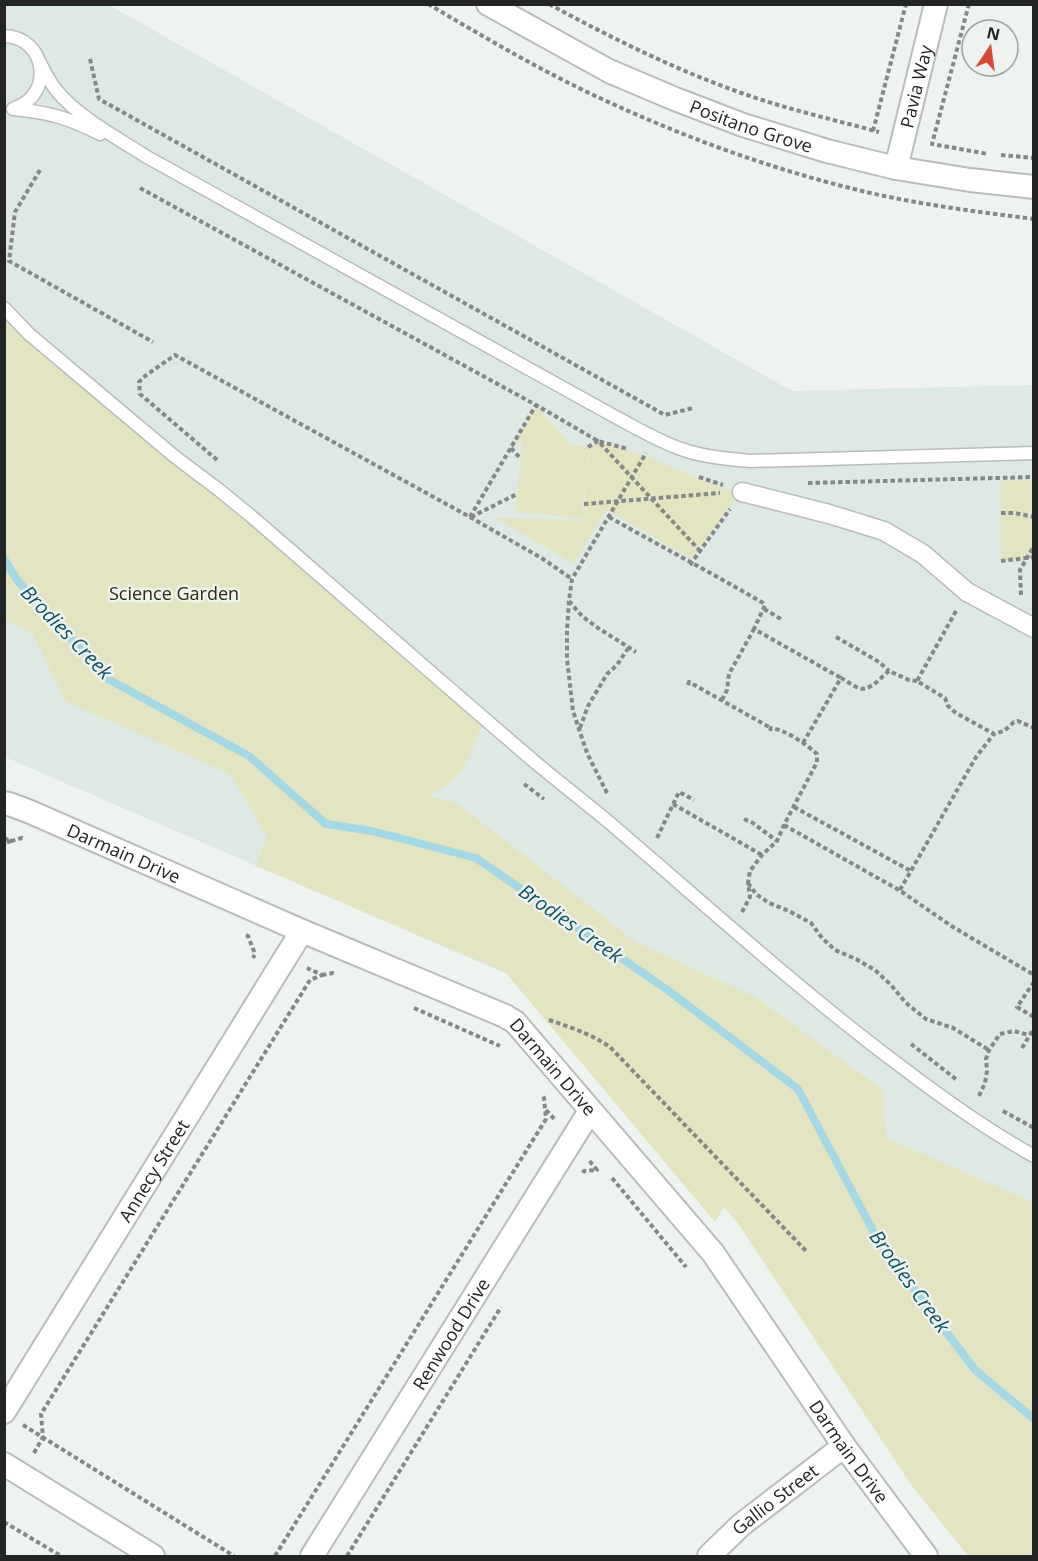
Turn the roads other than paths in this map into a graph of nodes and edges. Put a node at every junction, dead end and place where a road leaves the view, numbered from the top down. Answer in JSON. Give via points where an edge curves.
{"nodes":[{"id":1,"x":488,"y":4,"type":"edge"},
{"id":2,"x":936,"y":4,"type":"edge"},
{"id":3,"x":4,"y":36,"type":"edge"},
{"id":4,"x":38,"y":59,"type":"junction"},
{"id":5,"x":9,"y":109,"type":"edge"},
{"id":6,"x":147,"y":157,"type":"junction"},
{"id":7,"x":896,"y":168,"type":"junction"},
{"id":8,"x":1034,"y":187,"type":"edge"},
{"id":9,"x":4,"y":308,"type":"edge"},
{"id":10,"x":1034,"y":453,"type":"edge"},
{"id":11,"x":742,"y":492,"type":"road end"},
{"id":12,"x":1026,"y":625,"type":"edge"},
{"id":13,"x":4,"y":803,"type":"edge"},
{"id":14,"x":302,"y":931,"type":"junction"},
{"id":15,"x":590,"y":1111,"type":"junction"},
{"id":16,"x":1034,"y":1156,"type":"edge"},
{"id":17,"x":9,"y":1416,"type":"edge"},
{"id":18,"x":844,"y":1446,"type":"junction"},
{"id":19,"x":13,"y":1469,"type":"edge"},
{"id":20,"x":153,"y":1557,"type":"edge"},
{"id":21,"x":312,"y":1557,"type":"edge"},
{"id":22,"x":709,"y":1557,"type":"edge"},
{"id":23,"x":926,"y":1557,"type":"edge"}],
"edges":[{"from":1,"to":7,"type":"street","name":"Positano Grove","via":[[609,71],[675,99],[743,125]]},
{"from":2,"to":7,"type":"street","name":"Pavia Way"},
{"from":3,"to":4,"type":"lane","via":[[26,42]]},
{"from":4,"to":5,"type":"lane","via":[[41,73],[37,91],[24,104]]},
{"from":4,"to":6,"type":"lane","via":[[52,85],[68,103]]},
{"from":5,"to":6,"type":"lane","via":[[69,119]]},
{"from":6,"to":10,"type":"lane","via":[[612,415],[685,450],[750,461]]},
{"from":7,"to":8,"type":"street","name":"Positano Grove"},
{"from":9,"to":16,"type":"lane","via":[[29,334],[219,489],[816,1001],[952,1105]]},
{"from":11,"to":12,"type":"street","via":[[884,531],[923,554],[967,592]]},
{"from":13,"to":14,"type":"street","name":"Darmain Drive"},
{"from":14,"to":15,"type":"street","name":"Darmain Drive","via":[[515,1022]]},
{"from":14,"to":17,"type":"street","name":"Annecy Street"},
{"from":15,"to":18,"type":"street","name":"Darmain Drive","via":[[713,1252]]},
{"from":15,"to":21,"type":"street","name":"Renwood Drive"},
{"from":18,"to":22,"type":"street","name":"Gallio Street","via":[[741,1525]]},
{"from":18,"to":23,"type":"street","name":"Darmain Drive"},
{"from":19,"to":20,"type":"street"}]}
